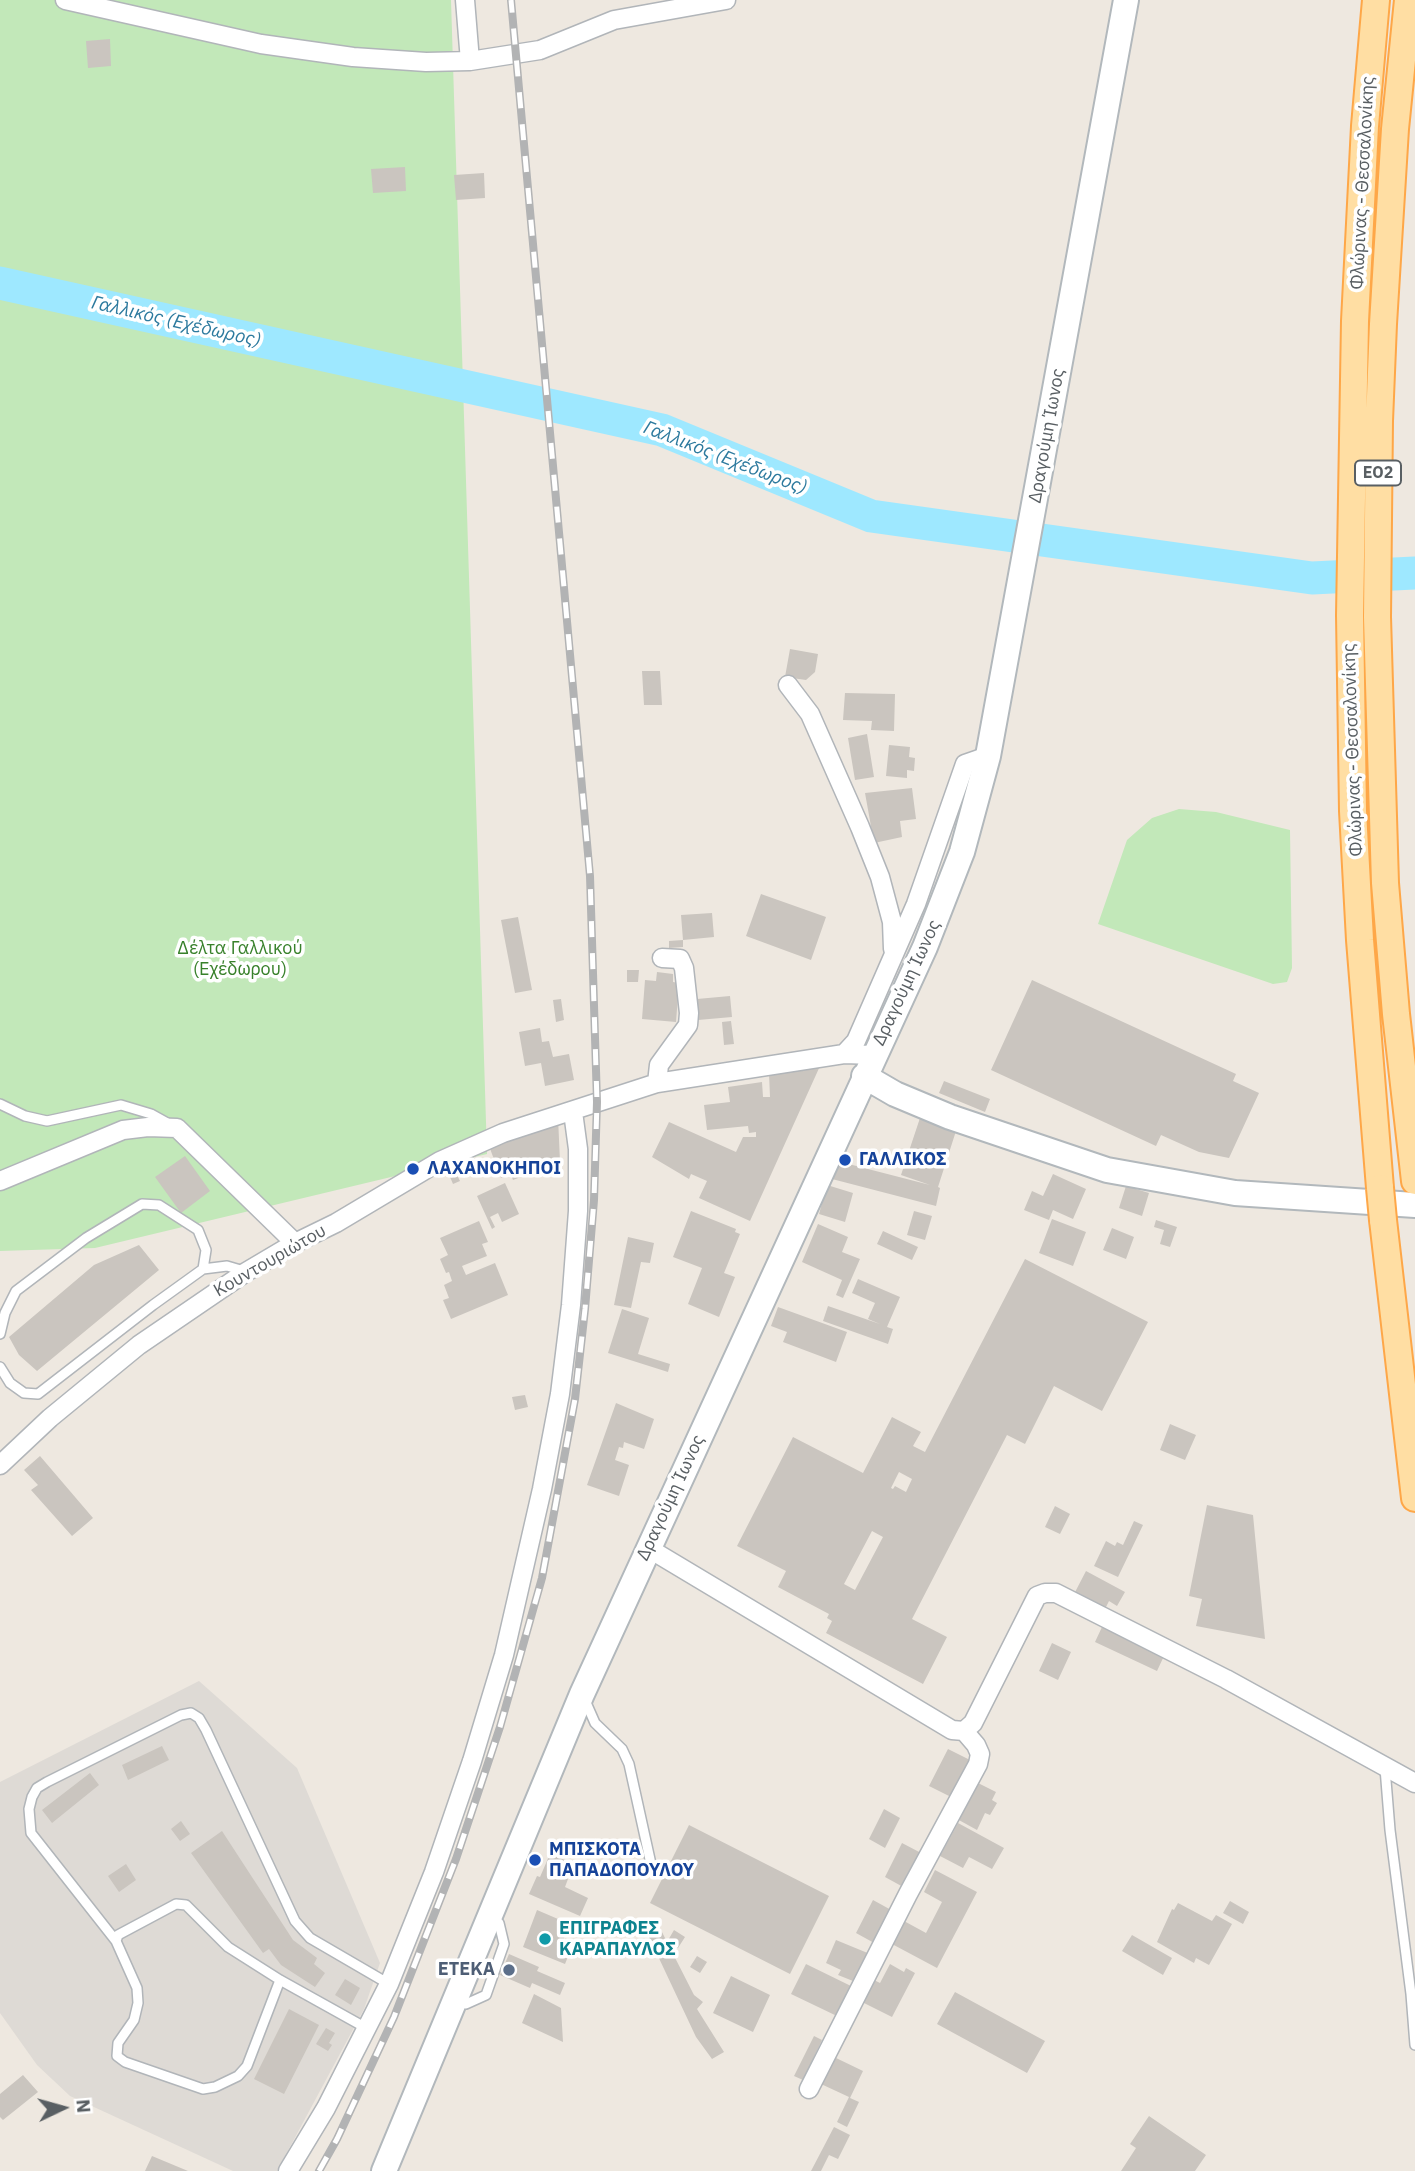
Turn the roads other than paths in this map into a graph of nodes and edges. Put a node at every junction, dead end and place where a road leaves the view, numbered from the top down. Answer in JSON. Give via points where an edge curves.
{"nodes":[{"id":1,"x":65,"y":0,"type":"edge"},
{"id":2,"x":465,"y":0,"type":"edge"},
{"id":3,"x":726,"y":0,"type":"edge"},
{"id":4,"x":1126,"y":0,"type":"edge"},
{"id":5,"x":1376,"y":0,"type":"edge"},
{"id":6,"x":1408,"y":0,"type":"edge"},
{"id":7,"x":470,"y":61,"type":"junction"},
{"id":8,"x":788,"y":685,"type":"dead end"},
{"id":9,"x":988,"y":756,"type":"junction"},
{"id":10,"x":893,"y":952,"type":"junction"},
{"id":11,"x":662,"y":958,"type":"dead end"},
{"id":12,"x":844,"y":1054,"type":"junction"},
{"id":13,"x":869,"y":1066,"type":"junction"},
{"id":14,"x":657,"y":1083,"type":"junction"},
{"id":15,"x":0,"y":1104,"type":"edge"},
{"id":16,"x":573,"y":1112,"type":"junction"},
{"id":17,"x":177,"y":1128,"type":"junction"},
{"id":18,"x":0,"y":1181,"type":"edge"},
{"id":19,"x":1415,"y":1181,"type":"edge"},
{"id":20,"x":1415,"y":1205,"type":"edge"},
{"id":21,"x":295,"y":1243,"type":"junction"},
{"id":22,"x":203,"y":1269,"type":"junction"},
{"id":23,"x":246,"y":1272,"type":"junction"},
{"id":24,"x":0,"y":1334,"type":"edge"},
{"id":25,"x":0,"y":1367,"type":"edge"},
{"id":26,"x":0,"y":1465,"type":"edge"},
{"id":27,"x":1415,"y":1498,"type":"edge"},
{"id":28,"x":648,"y":1548,"type":"junction"},
{"id":29,"x":582,"y":1693,"type":"junction"},
{"id":30,"x":964,"y":1731,"type":"junction"},
{"id":31,"x":1385,"y":1766,"type":"junction"},
{"id":32,"x":1415,"y":1783,"type":"edge"},
{"id":33,"x":651,"y":1864,"type":"dead end"},
{"id":34,"x":116,"y":1941,"type":"junction"},
{"id":35,"x":280,"y":1980,"type":"junction"},
{"id":36,"x":389,"y":1984,"type":"junction"},
{"id":37,"x":368,"y":2029,"type":"junction"},
{"id":38,"x":1415,"y":2045,"type":"edge"},
{"id":39,"x":809,"y":2089,"type":"dead end"},
{"id":40,"x":288,"y":2171,"type":"edge"},
{"id":41,"x":384,"y":2171,"type":"edge"}],
"edges":[{"from":1,"to":7,"type":"street","via":[[261,44],[390,61]]},
{"from":2,"to":7,"type":"street"},
{"from":3,"to":7,"type":"street","via":[[622,18],[540,50]]},
{"from":4,"to":9,"type":"main road","name":"Δραγούμη Ίωνος"},
{"from":5,"to":27,"type":"main road","name":"Φλώρινας - Θεσσαλονίκης","number":"ΕΟ2","bridge":true,"via":[[1355,321],[1350,517],[1353,811],[1380,1188]]},
{"from":6,"to":19,"type":"main road","name":"Φλώρινας - Θεσσαλονίκης","number":"ΕΟ2","via":[[1384,296],[1377,617],[1390,951]]},
{"from":8,"to":10,"type":"street","via":[[810,714],[880,877],[892,922]]},
{"from":9,"to":10,"type":"street","via":[[965,764],[916,904]]},
{"from":9,"to":13,"type":"main road","name":"Δραγούμη Ίωνος","via":[[940,911]]},
{"from":10,"to":12,"type":"street","via":[[856,1041]]},
{"from":11,"to":14,"type":"street","via":[[680,959],[689,1013],[688,1025],[659,1065]]},
{"from":12,"to":13,"type":"street","name":"Κουντουριώτου"},
{"from":12,"to":14,"type":"street","name":"Κουντουριώτου"},
{"from":13,"to":20,"type":"main road","via":[[895,1094],[950,1118],[1107,1170],[1235,1193]]},
{"from":13,"to":28,"type":"main road","name":"Δραγούμη Ίωνος"},
{"from":14,"to":16,"type":"street","name":"Κουντουριώτου"},
{"from":15,"to":17,"type":"lane","via":[[47,1121],[121,1105]]},
{"from":16,"to":21,"type":"street","name":"Κουντουριώτου","via":[[503,1133],[440,1161]]},
{"from":16,"to":36,"type":"street","via":[[578,1198],[571,1306],[542,1489],[504,1655],[472,1761]]},
{"from":17,"to":18,"type":"street","via":[[123,1130]]},
{"from":17,"to":21,"type":"street"},
{"from":21,"to":23,"type":"street","name":"Κουντουριώτου"},
{"from":22,"to":23,"type":"lane","via":[[227,1266]]},
{"from":22,"to":24,"type":"lane","via":[[206,1250],[198,1230],[159,1205],[142,1204],[86,1238],[16,1291]]},
{"from":22,"to":25,"type":"lane","via":[[38,1394],[24,1393],[10,1383]]},
{"from":23,"to":26,"type":"street","name":"Κουντουριώτου","via":[[139,1345]]},
{"from":28,"to":29,"type":"main road","name":"Δραγούμη Ίωνος"},
{"from":28,"to":30,"type":"street","via":[[952,1730]]},
{"from":29,"to":33,"type":"lane","via":[[596,1723],[622,1749],[629,1764]]},
{"from":29,"to":41,"type":"main road","name":"Δραγούμη Ίωνος","via":[[497,1914]]},
{"from":30,"to":31,"type":"street","via":[[973,1723],[1037,1596],[1045,1592],[1056,1593],[1226,1679]]},
{"from":30,"to":39,"type":"street","via":[[980,1754],[978,1764]]},
{"from":31,"to":32,"type":"street"},
{"from":31,"to":38,"type":"lane"},
{"from":34,"to":35,"type":"lane","via":[[142,1920],[176,1904],[186,1905],[228,1947]]},
{"from":34,"to":35,"type":"lane","via":[[137,1988],[138,2003],[134,2020],[118,2043],[117,2056],[203,2089],[238,2076],[247,2066]]},
{"from":34,"to":36,"type":"lane","via":[[31,1833],[32,1797],[47,1782],[191,1713],[206,1730],[295,1921],[310,1938]]},
{"from":35,"to":37,"type":"lane"},
{"from":36,"to":37,"type":"street"},
{"from":37,"to":40,"type":"street"}]}
